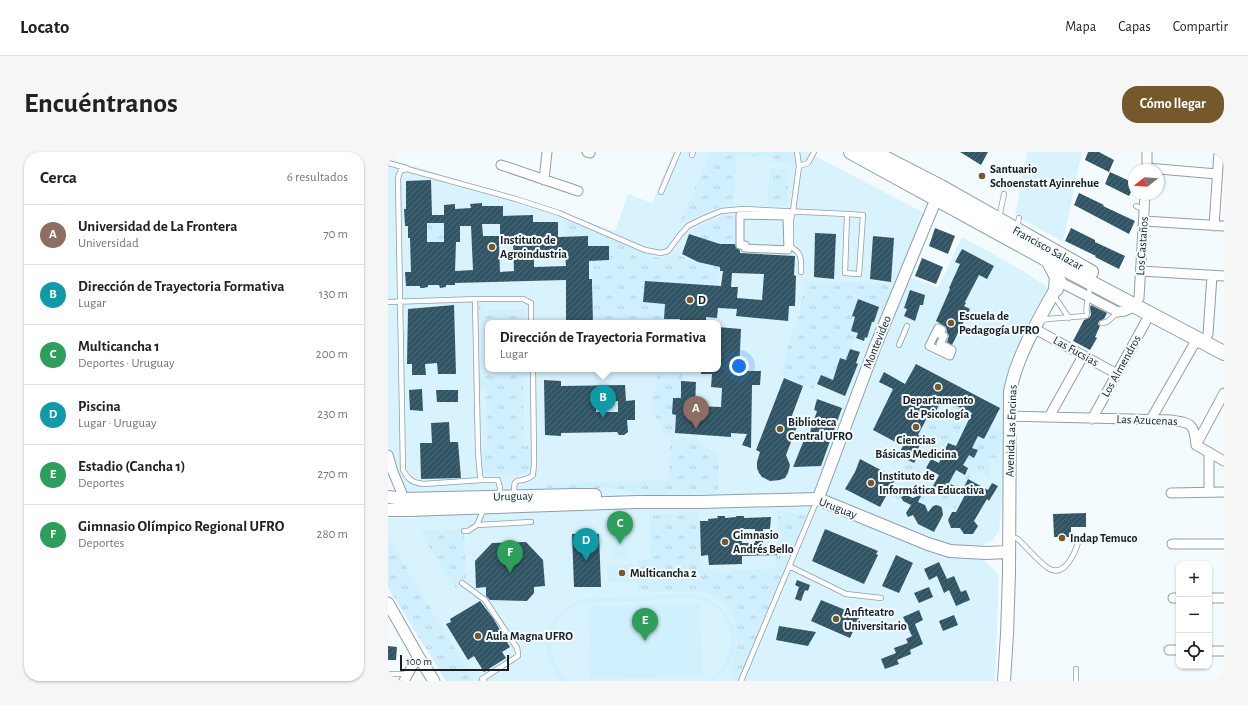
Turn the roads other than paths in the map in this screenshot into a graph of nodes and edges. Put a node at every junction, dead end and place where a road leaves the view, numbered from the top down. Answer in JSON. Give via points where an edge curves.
{"nodes":[{"id":1,"x":547,"y":152,"type":"edge"},
{"id":2,"x":678,"y":152,"type":"edge"},
{"id":3,"x":797,"y":152,"type":"edge"},
{"id":4,"x":814,"y":152,"type":"edge"},
{"id":5,"x":851,"y":152,"type":"edge"},
{"id":6,"x":873,"y":152,"type":"edge"},
{"id":7,"x":1147,"y":152,"type":"edge"},
{"id":8,"x":1219,"y":152,"type":"edge"},
{"id":9,"x":388,"y":163,"type":"edge"},
{"id":10,"x":1147,"y":164,"type":"edge"},
{"id":11,"x":501,"y":165,"type":"dead end"},
{"id":12,"x":799,"y":166,"type":"junction"},
{"id":13,"x":407,"y":168,"type":"junction"},
{"id":14,"x":1164,"y":170,"type":"edge"},
{"id":15,"x":1217,"y":174,"type":"junction"},
{"id":16,"x":544,"y":180,"type":"junction"},
{"id":17,"x":578,"y":191,"type":"dead end"},
{"id":18,"x":661,"y":192,"type":"dead end"},
{"id":19,"x":939,"y":193,"type":"junction"},
{"id":20,"x":1004,"y":194,"type":"dead end"},
{"id":21,"x":1143,"y":200,"type":"edge"},
{"id":22,"x":793,"y":211,"type":"junction"},
{"id":23,"x":847,"y":214,"type":"junction"},
{"id":24,"x":999,"y":220,"type":"junction"},
{"id":25,"x":1144,"y":221,"type":"junction"},
{"id":26,"x":1214,"y":226,"type":"junction"},
{"id":27,"x":1224,"y":226,"type":"edge"},
{"id":28,"x":740,"y":244,"type":"joint"},
{"id":29,"x":1048,"y":260,"type":"junction"},
{"id":30,"x":1069,"y":265,"type":"junction"},
{"id":31,"x":1141,"y":271,"type":"junction"},
{"id":32,"x":801,"y":272,"type":"dead end"},
{"id":33,"x":1212,"y":276,"type":"junction"},
{"id":34,"x":1224,"y":276,"type":"edge"},
{"id":35,"x":1086,"y":280,"type":"junction"},
{"id":36,"x":1056,"y":289,"type":"junction"},
{"id":37,"x":1088,"y":297,"type":"junction"},
{"id":38,"x":475,"y":299,"type":"junction"},
{"id":39,"x":401,"y":301,"type":"junction"},
{"id":40,"x":388,"y":302,"type":"edge"},
{"id":41,"x":1138,"y":302,"type":"junction"},
{"id":42,"x":1118,"y":312,"type":"junction"},
{"id":43,"x":1150,"y":314,"type":"junction"},
{"id":44,"x":1069,"y":318,"type":"junction"},
{"id":45,"x":530,"y":320,"type":"edge"},
{"id":46,"x":1102,"y":323,"type":"dead end"},
{"id":47,"x":907,"y":326,"type":"dead end"},
{"id":48,"x":1036,"y":326,"type":"junction"},
{"id":49,"x":1202,"y":337,"type":"junction"},
{"id":50,"x":1224,"y":343,"type":"edge"},
{"id":51,"x":899,"y":345,"type":"dead end"},
{"id":52,"x":1224,"y":353,"type":"edge"},
{"id":53,"x":1083,"y":356,"type":"junction"},
{"id":54,"x":533,"y":372,"type":"edge"},
{"id":55,"x":1116,"y":374,"type":"junction"},
{"id":56,"x":1224,"y":393,"type":"edge"},
{"id":57,"x":1009,"y":416,"type":"junction"},
{"id":58,"x":1049,"y":417,"type":"junction"},
{"id":59,"x":1092,"y":419,"type":"junction"},
{"id":60,"x":1151,"y":419,"type":"junction"},
{"id":61,"x":1196,"y":445,"type":"junction"},
{"id":62,"x":1209,"y":452,"type":"junction"},
{"id":63,"x":388,"y":456,"type":"edge"},
{"id":64,"x":1224,"y":461,"type":"edge"},
{"id":65,"x":482,"y":480,"type":"junction"},
{"id":66,"x":1209,"y":492,"type":"junction"},
{"id":67,"x":1224,"y":492,"type":"edge"},
{"id":68,"x":1171,"y":493,"type":"dead end"},
{"id":69,"x":389,"y":497,"type":"edge"},
{"id":70,"x":500,"y":497,"type":"junction"},
{"id":71,"x":818,"y":499,"type":"junction"},
{"id":72,"x":516,"y":501,"type":"junction"},
{"id":73,"x":407,"y":505,"type":"junction"},
{"id":74,"x":487,"y":507,"type":"junction"},
{"id":75,"x":388,"y":510,"type":"edge"},
{"id":76,"x":531,"y":522,"type":"dead end"},
{"id":77,"x":1009,"y":522,"type":"junction"},
{"id":78,"x":477,"y":525,"type":"junction"},
{"id":79,"x":464,"y":531,"type":"dead end"},
{"id":80,"x":1079,"y":539,"type":"dead end"},
{"id":81,"x":1172,"y":544,"type":"dead end"},
{"id":82,"x":1224,"y":544,"type":"edge"},
{"id":83,"x":1012,"y":548,"type":"junction"},
{"id":84,"x":986,"y":553,"type":"junction"},
{"id":85,"x":790,"y":566,"type":"junction"},
{"id":86,"x":1009,"y":574,"type":"junction"},
{"id":87,"x":462,"y":583,"type":"dead end"},
{"id":88,"x":881,"y":598,"type":"dead end"},
{"id":89,"x":1212,"y":598,"type":"edge"},
{"id":90,"x":1224,"y":598,"type":"edge"},
{"id":91,"x":1008,"y":599,"type":"junction"},
{"id":92,"x":388,"y":603,"type":"edge"},
{"id":93,"x":1169,"y":650,"type":"dead end"},
{"id":94,"x":1176,"y":650,"type":"edge"},
{"id":95,"x":1212,"y":650,"type":"edge"},
{"id":96,"x":1224,"y":651,"type":"edge"},
{"id":97,"x":418,"y":656,"type":"junction"},
{"id":98,"x":1076,"y":669,"type":"dead end"},
{"id":99,"x":388,"y":674,"type":"edge"},
{"id":100,"x":406,"y":678,"type":"edge"},
{"id":101,"x":1005,"y":678,"type":"edge"},
{"id":102,"x":434,"y":681,"type":"edge"},
{"id":103,"x":484,"y":681,"type":"edge"},
{"id":104,"x":741,"y":681,"type":"edge"},
{"id":105,"x":1076,"y":681,"type":"edge"}],
"edges":[{"from":1,"to":16,"type":"street"},
{"from":2,"to":18,"type":"lane"},
{"from":3,"to":12,"type":"lane"},
{"from":4,"to":12,"type":"lane","via":[[808,163]]},
{"from":5,"to":19,"type":"main road","name":"Francisco Salazar"},
{"from":6,"to":19,"type":"main road","name":"Francisco Salazar"},
{"from":7,"to":10,"type":"street"},
{"from":8,"to":15,"type":"street"},
{"from":9,"to":13,"type":"lane"},
{"from":11,"to":16,"type":"street"},
{"from":12,"to":22,"type":"lane"},
{"from":13,"to":22,"type":"lane","via":[[559,213],[645,250],[661,253],[668,251],[688,226],[721,211]]},
{"from":13,"to":39,"type":"lane","via":[[402,170],[398,179]]},
{"from":14,"to":15,"type":"street"},
{"from":15,"to":26,"type":"street"},
{"from":16,"to":17,"type":"street"},
{"from":19,"to":24,"type":"main road","name":"Francisco Salazar"},
{"from":19,"to":29,"type":"main road","name":"Francisco Salazar"},
{"from":19,"to":71,"type":"street","name":"Montevideo","via":[[875,347]]},
{"from":20,"to":24,"type":"lane"},
{"from":21,"to":25,"type":"street","name":"Los Castaños","via":[[1140,208]]},
{"from":22,"to":23,"type":"lane"},
{"from":22,"to":32,"type":"lane","via":[[792,246],[799,252]]},
{"from":23,"to":23,"type":"lane","via":[[845,273],[859,274],[863,215]]},
{"from":24,"to":30,"type":"main road","name":"Francisco Salazar","via":[[1018,224]]},
{"from":25,"to":26,"type":"street"},
{"from":25,"to":31,"type":"street","name":"Los Castaños","via":[[1140,246]]},
{"from":26,"to":27,"type":"street"},
{"from":28,"to":28,"type":"street","via":[[745,245],[745,248],[788,250],[787,216],[740,215]]},
{"from":29,"to":30,"type":"main road","name":"Francisco Salazar"},
{"from":29,"to":36,"type":"main road","via":[[1057,277]]},
{"from":30,"to":35,"type":"main road","name":"Francisco Salazar"},
{"from":30,"to":36,"type":"main road","name":"Avenida Las Encinas"},
{"from":30,"to":41,"type":"main road","name":"Francisco Salazar"},
{"from":31,"to":33,"type":"street"},
{"from":31,"to":41,"type":"street","name":"Los Castaños"},
{"from":33,"to":34,"type":"street"},
{"from":33,"to":49,"type":"street"},
{"from":35,"to":37,"type":"lane","via":[[1090,290]]},
{"from":35,"to":41,"type":"main road","name":"Francisco Salazar"},
{"from":36,"to":37,"type":"street","name":"Francisco Salazar"},
{"from":36,"to":44,"type":"lane"},
{"from":36,"to":48,"type":"main road","name":"Avenida Las Encinas"},
{"from":37,"to":42,"type":"street","name":"Francisco Salazar"},
{"from":37,"to":44,"type":"lane","via":[[1086,315]]},
{"from":38,"to":39,"type":"lane"},
{"from":38,"to":45,"type":"lane","via":[[527,301],[531,303]]},
{"from":38,"to":65,"type":"lane","via":[[478,452]]},
{"from":39,"to":40,"type":"lane"},
{"from":39,"to":65,"type":"lane","via":[[403,470],[409,479],[423,484]]},
{"from":41,"to":42,"type":"street","via":[[1125,311]]},
{"from":41,"to":43,"type":"main road","name":"Francisco Salazar"},
{"from":41,"to":49,"type":"main road","name":"Francisco Salazar"},
{"from":42,"to":46,"type":"lane","via":[[1107,322]]},
{"from":43,"to":49,"type":"main road","name":"Francisco Salazar"},
{"from":43,"to":55,"type":"street","name":"Los Almendros"},
{"from":44,"to":48,"type":"lane","via":[[1047,319]]},
{"from":47,"to":51,"type":"lane"},
{"from":48,"to":53,"type":"street","name":"Las Fucsias"},
{"from":48,"to":57,"type":"main road","name":"Avenida Las Encinas","via":[[1015,372],[1010,392]]},
{"from":49,"to":50,"type":"main road","name":"Francisco Salazar"},
{"from":49,"to":52,"type":"main road","name":"Francisco Salazar"},
{"from":49,"to":60,"type":"street"},
{"from":53,"to":55,"type":"street","name":"Las Fucsias"},
{"from":53,"to":58,"type":"street"},
{"from":54,"to":72,"type":"lane","via":[[534,464],[532,475],[513,484]]},
{"from":55,"to":59,"type":"street","name":"Los Almendros"},
{"from":56,"to":61,"type":"street"},
{"from":57,"to":58,"type":"street","name":"Las Azucenas"},
{"from":57,"to":77,"type":"main road","name":"Avenida Las Encinas"},
{"from":58,"to":59,"type":"street","name":"Las Azucenas"},
{"from":59,"to":60,"type":"street","name":"Las Azucenas"},
{"from":60,"to":61,"type":"street","name":"Las Azucenas","via":[[1186,422],[1195,432]]},
{"from":61,"to":62,"type":"street"},
{"from":62,"to":64,"type":"street"},
{"from":62,"to":66,"type":"street"},
{"from":63,"to":73,"type":"street"},
{"from":65,"to":70,"type":"lane","via":[[498,480]]},
{"from":66,"to":67,"type":"street"},
{"from":66,"to":68,"type":"street"},
{"from":69,"to":73,"type":"main road","name":"Uruguay"},
{"from":70,"to":72,"type":"main road","name":"Uruguay"},
{"from":70,"to":73,"type":"main road","name":"Uruguay"},
{"from":70,"to":74,"type":"lane"},
{"from":71,"to":72,"type":"main road","name":"Uruguay","via":[[637,502],[609,496],[575,495]]},
{"from":71,"to":84,"type":"main road","name":"Uruguay","via":[[946,550]]},
{"from":71,"to":85,"type":"lane"},
{"from":72,"to":74,"type":"main road","name":"Uruguay"},
{"from":73,"to":74,"type":"main road","name":"Uruguay"},
{"from":73,"to":75,"type":"main road","name":"Uruguay"},
{"from":74,"to":78,"type":"lane"},
{"from":76,"to":78,"type":"lane"},
{"from":77,"to":83,"type":"main road","name":"Avenida Las Encinas"},
{"from":77,"to":84,"type":"main road","via":[[1000,540]]},
{"from":78,"to":79,"type":"lane"},
{"from":80,"to":83,"type":"lane","via":[[1071,559],[1065,567],[1057,570],[1048,568],[1018,539]]},
{"from":81,"to":82,"type":"street"},
{"from":83,"to":84,"type":"main road","name":"Uruguay"},
{"from":83,"to":86,"type":"main road","name":"Avenida Las Encinas"},
{"from":83,"to":91,"type":"main road","name":"Avenida Las Encinas","via":[[1013,583]]},
{"from":84,"to":86,"type":"main road","via":[[1000,561]]},
{"from":85,"to":88,"type":"lane","via":[[846,594]]},
{"from":85,"to":104,"type":"lane"},
{"from":86,"to":91,"type":"main road","name":"Avenida Las Encinas"},
{"from":87,"to":103,"type":"lane","via":[[485,600],[517,648],[518,656],[482,679]]},
{"from":89,"to":90,"type":"street"},
{"from":91,"to":101,"type":"main road","name":"Avenida Las Encinas"},
{"from":92,"to":97,"type":"street"},
{"from":93,"to":94,"type":"street"},
{"from":95,"to":96,"type":"street"},
{"from":97,"to":100,"type":"street"},
{"from":97,"to":102,"type":"street"},
{"from":98,"to":105,"type":"lane"},
{"from":99,"to":100,"type":"lane"}]}
